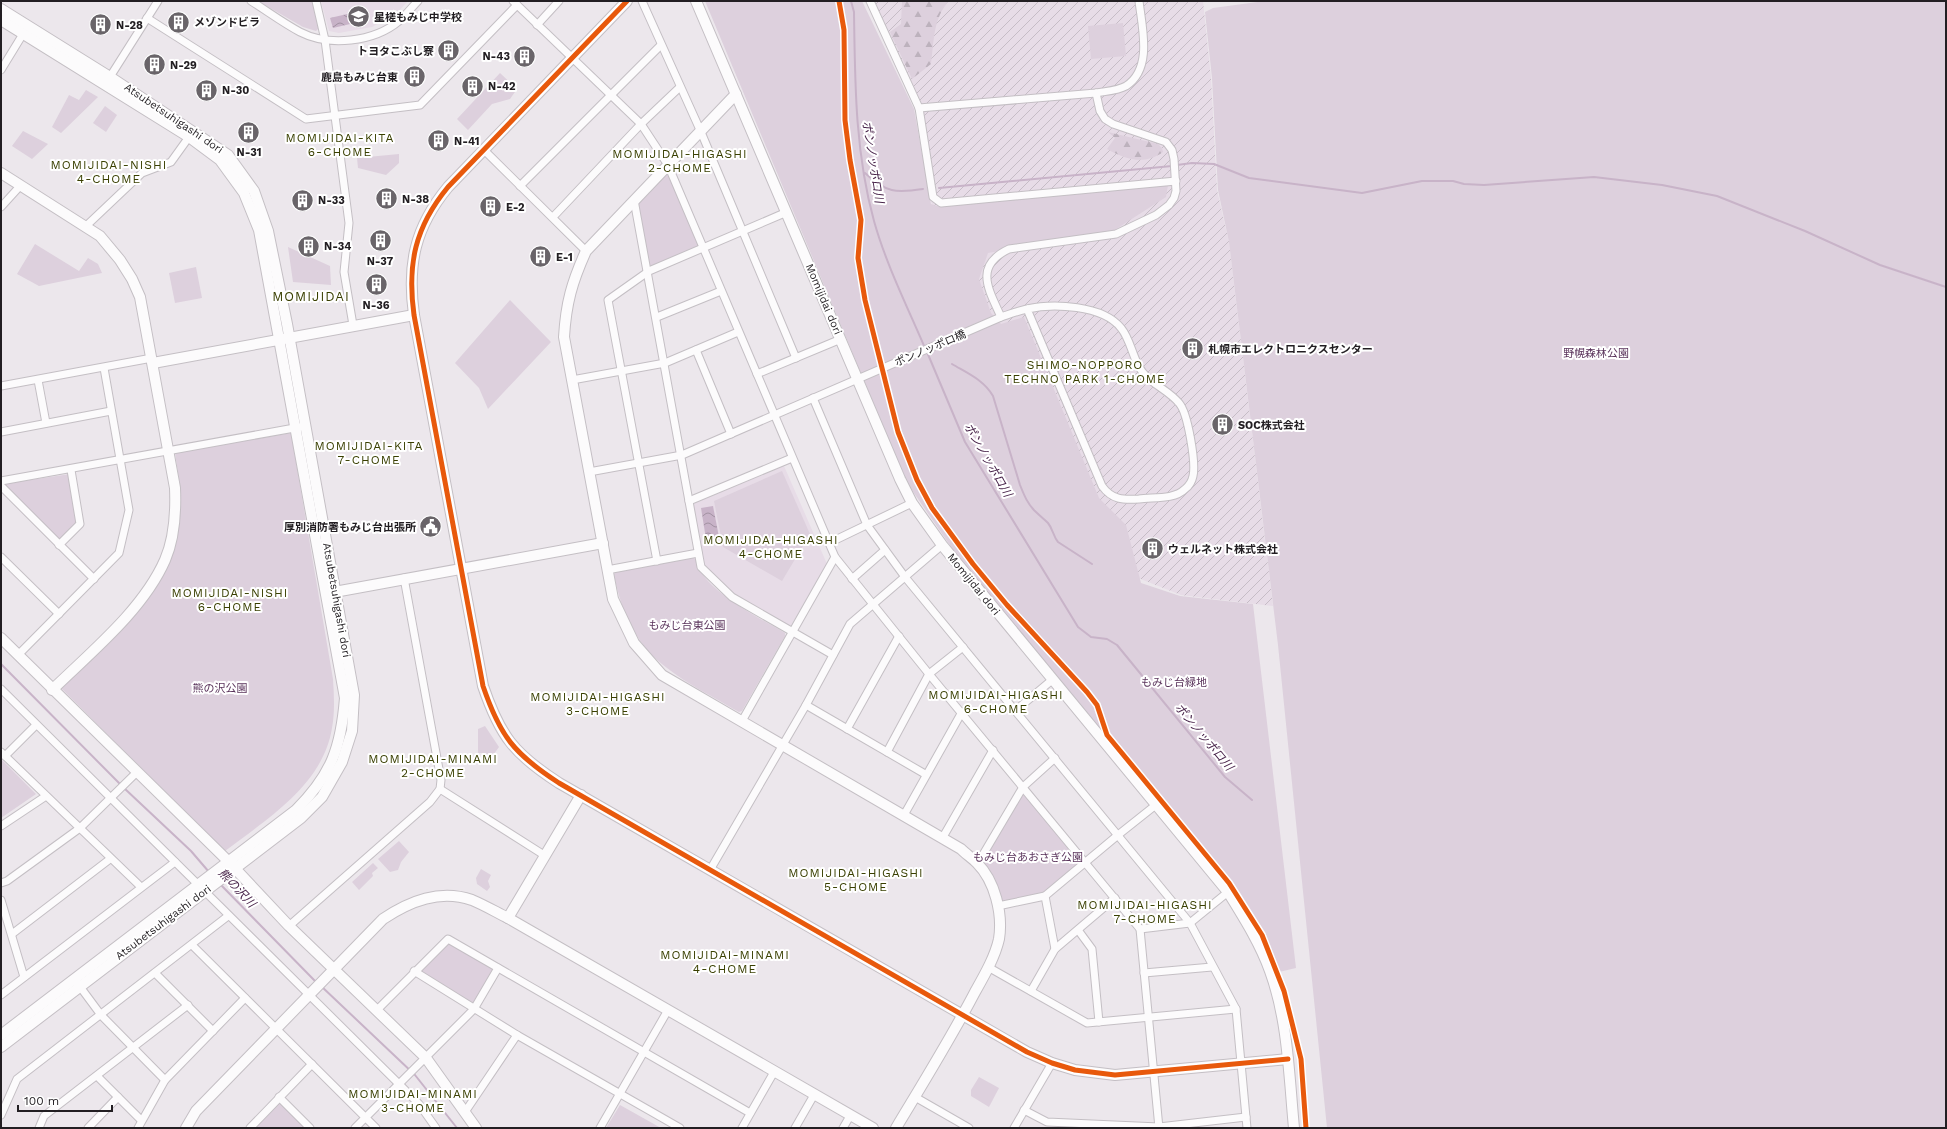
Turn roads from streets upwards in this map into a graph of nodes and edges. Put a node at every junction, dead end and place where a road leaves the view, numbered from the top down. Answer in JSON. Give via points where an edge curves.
{"nodes":[{"id":1,"x":158,"y":1,"type":"edge"},
{"id":2,"x":251,"y":1,"type":"edge"},
{"id":3,"x":316,"y":1,"type":"edge"},
{"id":4,"x":418,"y":1,"type":"edge"},
{"id":5,"x":559,"y":1,"type":"edge"},
{"id":6,"x":627,"y":1,"type":"edge"},
{"id":7,"x":642,"y":1,"type":"edge"},
{"id":8,"x":696,"y":1,"type":"edge"},
{"id":9,"x":870,"y":1,"type":"edge"},
{"id":10,"x":1139,"y":1,"type":"edge"},
{"id":11,"x":515,"y":3,"type":"edge"},
{"id":12,"x":1,"y":9,"type":"edge"},
{"id":13,"x":147,"y":18,"type":"junction"},
{"id":14,"x":1,"y":20,"type":"edge"},
{"id":15,"x":537,"y":25,"type":"junction"},
{"id":16,"x":23,"y":34,"type":"junction"},
{"id":17,"x":326,"y":40,"type":"junction"},
{"id":18,"x":661,"y":45,"type":"junction"},
{"id":19,"x":572,"y":58,"type":"junction"},
{"id":20,"x":1,"y":70,"type":"edge"},
{"id":21,"x":108,"y":81,"type":"junction"},
{"id":22,"x":680,"y":87,"type":"junction"},
{"id":23,"x":1096,"y":93,"type":"junction"},
{"id":24,"x":736,"y":94,"type":"junction"},
{"id":25,"x":612,"y":96,"type":"junction"},
{"id":26,"x":919,"y":108,"type":"junction"},
{"id":27,"x":335,"y":116,"type":"junction"},
{"id":28,"x":641,"y":124,"type":"junction"},
{"id":29,"x":701,"y":132,"type":"junction"},
{"id":30,"x":189,"y":138,"type":"junction"},
{"id":31,"x":484,"y":150,"type":"junction"},
{"id":32,"x":668,"y":165,"type":"junction"},
{"id":33,"x":1,"y":173,"type":"edge"},
{"id":34,"x":1176,"y":181,"type":"junction"},
{"id":35,"x":21,"y":185,"type":"junction"},
{"id":36,"x":520,"y":186,"type":"junction"},
{"id":37,"x":634,"y":200,"type":"junction"},
{"id":38,"x":1,"y":207,"type":"edge"},
{"id":39,"x":787,"y":212,"type":"junction"},
{"id":40,"x":553,"y":217,"type":"junction"},
{"id":41,"x":85,"y":227,"type":"junction"},
{"id":42,"x":742,"y":231,"type":"junction"},
{"id":43,"x":703,"y":248,"type":"junction"},
{"id":44,"x":586,"y":251,"type":"junction"},
{"id":45,"x":649,"y":272,"type":"junction"},
{"id":46,"x":721,"y":290,"type":"junction"},
{"id":47,"x":1026,"y":309,"type":"junction"},
{"id":48,"x":414,"y":315,"type":"junction"},
{"id":49,"x":657,"y":317,"type":"junction"},
{"id":50,"x":1001,"y":317,"type":"junction"},
{"id":51,"x":353,"y":325,"type":"junction"},
{"id":52,"x":738,"y":332,"type":"junction"},
{"id":53,"x":285,"y":338,"type":"junction"},
{"id":54,"x":841,"y":339,"type":"junction"},
{"id":55,"x":696,"y":350,"type":"junction"},
{"id":56,"x":796,"y":358,"type":"junction"},
{"id":57,"x":153,"y":361,"type":"junction"},
{"id":58,"x":665,"y":363,"type":"junction"},
{"id":59,"x":104,"y":368,"type":"junction"},
{"id":60,"x":620,"y":371,"type":"junction"},
{"id":61,"x":757,"y":374,"type":"junction"},
{"id":62,"x":38,"y":380,"type":"junction"},
{"id":63,"x":572,"y":380,"type":"junction"},
{"id":64,"x":858,"y":380,"type":"junction"},
{"id":65,"x":1,"y":386,"type":"edge"},
{"id":66,"x":813,"y":398,"type":"junction"},
{"id":67,"x":111,"y":411,"type":"junction"},
{"id":68,"x":774,"y":415,"type":"junction"},
{"id":69,"x":46,"y":424,"type":"junction"},
{"id":70,"x":301,"y":427,"type":"junction"},
{"id":71,"x":1,"y":432,"type":"edge"},
{"id":72,"x":731,"y":434,"type":"junction"},
{"id":73,"x":168,"y":452,"type":"junction"},
{"id":74,"x":682,"y":455,"type":"junction"},
{"id":75,"x":792,"y":458,"type":"junction"},
{"id":76,"x":120,"y":461,"type":"junction"},
{"id":77,"x":637,"y":464,"type":"junction"},
{"id":78,"x":71,"y":470,"type":"junction"},
{"id":79,"x":589,"y":472,"type":"junction"},
{"id":80,"x":1,"y":481,"type":"edge"},
{"id":81,"x":1,"y":486,"type":"edge"},
{"id":82,"x":689,"y":501,"type":"junction"},
{"id":83,"x":912,"y":503,"type":"junction"},
{"id":84,"x":867,"y":525,"type":"junction"},
{"id":85,"x":603,"y":542,"type":"junction"},
{"id":86,"x":829,"y":544,"type":"junction"},
{"id":87,"x":59,"y":545,"type":"junction"},
{"id":88,"x":942,"y":545,"type":"junction"},
{"id":89,"x":885,"y":550,"type":"junction"},
{"id":90,"x":698,"y":553,"type":"junction"},
{"id":91,"x":1,"y":557,"type":"edge"},
{"id":92,"x":835,"y":557,"type":"junction"},
{"id":93,"x":657,"y":561,"type":"junction"},
{"id":94,"x":462,"y":568,"type":"junction"},
{"id":95,"x":607,"y":570,"type":"junction"},
{"id":96,"x":905,"y":577,"type":"junction"},
{"id":97,"x":404,"y":578,"type":"junction"},
{"id":98,"x":94,"y":579,"type":"junction"},
{"id":99,"x":852,"y":579,"type":"junction"},
{"id":100,"x":332,"y":592,"type":"junction"},
{"id":101,"x":873,"y":604,"type":"junction"},
{"id":102,"x":59,"y":614,"type":"junction"},
{"id":103,"x":792,"y":633,"type":"junction"},
{"id":104,"x":899,"y":636,"type":"junction"},
{"id":105,"x":1,"y":638,"type":"edge"},
{"id":106,"x":963,"y":647,"type":"junction"},
{"id":107,"x":18,"y":655,"type":"junction"},
{"id":108,"x":833,"y":656,"type":"junction"},
{"id":109,"x":929,"y":674,"type":"junction"},
{"id":110,"x":1052,"y":680,"type":"junction"},
{"id":111,"x":1,"y":690,"type":"edge"},
{"id":112,"x":52,"y":690,"type":"junction"},
{"id":113,"x":806,"y":705,"type":"junction"},
{"id":114,"x":1016,"y":710,"type":"junction"},
{"id":115,"x":962,"y":712,"type":"junction"},
{"id":116,"x":742,"y":722,"type":"junction"},
{"id":117,"x":36,"y":725,"type":"junction"},
{"id":118,"x":847,"y":729,"type":"junction"},
{"id":119,"x":783,"y":745,"type":"junction"},
{"id":120,"x":993,"y":750,"type":"junction"},
{"id":121,"x":887,"y":752,"type":"junction"},
{"id":122,"x":3,"y":754,"type":"edge"},
{"id":123,"x":1055,"y":758,"type":"junction"},
{"id":124,"x":925,"y":774,"type":"junction"},
{"id":125,"x":133,"y":776,"type":"junction"},
{"id":126,"x":1023,"y":787,"type":"junction"},
{"id":127,"x":440,"y":788,"type":"junction"},
{"id":128,"x":581,"y":795,"type":"junction"},
{"id":129,"x":46,"y":796,"type":"junction"},
{"id":130,"x":111,"y":798,"type":"junction"},
{"id":131,"x":1157,"y":804,"type":"junction"},
{"id":132,"x":904,"y":815,"type":"junction"},
{"id":133,"x":1,"y":826,"type":"edge"},
{"id":134,"x":80,"y":828,"type":"junction"},
{"id":135,"x":1118,"y":835,"type":"junction"},
{"id":136,"x":942,"y":837,"type":"junction"},
{"id":137,"x":544,"y":856,"type":"junction"},
{"id":138,"x":110,"y":859,"type":"junction"},
{"id":139,"x":175,"y":862,"type":"junction"},
{"id":140,"x":978,"y":863,"type":"junction"},
{"id":141,"x":1086,"y":863,"type":"junction"},
{"id":142,"x":231,"y":865,"type":"junction"},
{"id":143,"x":710,"y":870,"type":"junction"},
{"id":144,"x":1,"y":883,"type":"edge"},
{"id":145,"x":205,"y":885,"type":"junction"},
{"id":146,"x":141,"y":887,"type":"junction"},
{"id":147,"x":1228,"y":892,"type":"junction"},
{"id":148,"x":1045,"y":896,"type":"junction"},
{"id":149,"x":1115,"y":898,"type":"junction"},
{"id":150,"x":1,"y":900,"type":"edge"},
{"id":151,"x":998,"y":906,"type":"junction"},
{"id":152,"x":228,"y":916,"type":"junction"},
{"id":153,"x":508,"y":918,"type":"junction"},
{"id":154,"x":1190,"y":922,"type":"junction"},
{"id":155,"x":289,"y":926,"type":"junction"},
{"id":156,"x":1140,"y":929,"type":"junction"},
{"id":157,"x":1078,"y":930,"type":"junction"},
{"id":158,"x":12,"y":934,"type":"junction"},
{"id":159,"x":192,"y":945,"type":"junction"},
{"id":160,"x":1055,"y":949,"type":"junction"},
{"id":161,"x":988,"y":967,"type":"junction"},
{"id":162,"x":1212,"y":967,"type":"junction"},
{"id":163,"x":498,"y":968,"type":"junction"},
{"id":164,"x":332,"y":972,"type":"junction"},
{"id":165,"x":414,"y":972,"type":"junction"},
{"id":166,"x":155,"y":973,"type":"junction"},
{"id":167,"x":1144,"y":973,"type":"junction"},
{"id":168,"x":24,"y":977,"type":"junction"},
{"id":169,"x":76,"y":983,"type":"junction"},
{"id":170,"x":312,"y":991,"type":"junction"},
{"id":171,"x":1031,"y":991,"type":"junction"},
{"id":172,"x":1,"y":994,"type":"edge"},
{"id":173,"x":245,"y":998,"type":"junction"},
{"id":174,"x":188,"y":1005,"type":"junction"},
{"id":175,"x":474,"y":1009,"type":"junction"},
{"id":176,"x":1236,"y":1009,"type":"junction"},
{"id":177,"x":377,"y":1010,"type":"junction"},
{"id":178,"x":668,"y":1010,"type":"junction"},
{"id":179,"x":964,"y":1014,"type":"junction"},
{"id":180,"x":101,"y":1015,"type":"junction"},
{"id":181,"x":1148,"y":1019,"type":"junction"},
{"id":182,"x":1099,"y":1022,"type":"junction"},
{"id":183,"x":276,"y":1028,"type":"junction"},
{"id":184,"x":213,"y":1031,"type":"junction"},
{"id":185,"x":1,"y":1035,"type":"edge"},
{"id":186,"x":517,"y":1035,"type":"junction"},
{"id":187,"x":1,"y":1047,"type":"edge"},
{"id":188,"x":134,"y":1048,"type":"junction"},
{"id":189,"x":645,"y":1052,"type":"junction"},
{"id":190,"x":1288,"y":1059,"type":"junction"},
{"id":191,"x":424,"y":1061,"type":"junction"},
{"id":192,"x":1052,"y":1063,"type":"junction"},
{"id":193,"x":1242,"y":1063,"type":"junction"},
{"id":194,"x":312,"y":1064,"type":"junction"},
{"id":195,"x":774,"y":1072,"type":"junction"},
{"id":196,"x":1153,"y":1072,"type":"junction"},
{"id":197,"x":97,"y":1076,"type":"junction"},
{"id":198,"x":165,"y":1080,"type":"junction"},
{"id":199,"x":400,"y":1084,"type":"junction"},
{"id":200,"x":620,"y":1094,"type":"junction"},
{"id":201,"x":814,"y":1095,"type":"junction"},
{"id":202,"x":915,"y":1097,"type":"junction"},
{"id":203,"x":118,"y":1098,"type":"junction"},
{"id":204,"x":279,"y":1098,"type":"junction"},
{"id":205,"x":1024,"y":1110,"type":"junction"},
{"id":206,"x":464,"y":1112,"type":"junction"},
{"id":207,"x":750,"y":1113,"type":"junction"},
{"id":208,"x":1,"y":1115,"type":"edge"},
{"id":209,"x":850,"y":1116,"type":"junction"},
{"id":210,"x":1246,"y":1117,"type":"junction"},
{"id":211,"x":366,"y":1118,"type":"junction"},
{"id":212,"x":141,"y":1120,"type":"junction"},
{"id":213,"x":1159,"y":1127,"type":"edge"},
{"id":214,"x":39,"y":1128,"type":"edge"},
{"id":215,"x":88,"y":1128,"type":"edge"},
{"id":216,"x":138,"y":1128,"type":"edge"},
{"id":217,"x":186,"y":1128,"type":"edge"},
{"id":218,"x":250,"y":1128,"type":"edge"},
{"id":219,"x":310,"y":1128,"type":"edge"},
{"id":220,"x":356,"y":1128,"type":"edge"},
{"id":221,"x":376,"y":1128,"type":"edge"},
{"id":222,"x":436,"y":1128,"type":"edge"},
{"id":223,"x":476,"y":1128,"type":"edge"},
{"id":224,"x":600,"y":1128,"type":"edge"},
{"id":225,"x":680,"y":1128,"type":"edge"},
{"id":226,"x":742,"y":1128,"type":"edge"},
{"id":227,"x":795,"y":1128,"type":"edge"},
{"id":228,"x":843,"y":1128,"type":"edge"},
{"id":229,"x":873,"y":1128,"type":"edge"},
{"id":230,"x":896,"y":1128,"type":"edge"},
{"id":231,"x":969,"y":1128,"type":"edge"},
{"id":232,"x":1014,"y":1128,"type":"edge"},
{"id":233,"x":1247,"y":1128,"type":"edge"},
{"id":234,"x":1294,"y":1128,"type":"edge"}],
"edges":[{"from":1,"to":13,"type":"street"},
{"from":2,"to":17,"type":"street","via":[[301,32]]},
{"from":3,"to":17,"type":"street"},
{"from":4,"to":17,"type":"street","via":[[398,21],[371,36]]},
{"from":5,"to":15,"type":"street"},
{"from":6,"to":19,"type":"street"},
{"from":7,"to":18,"type":"street"},
{"from":8,"to":24,"type":"street","name":"Momijidai dori"},
{"from":9,"to":26,"type":"street"},
{"from":10,"to":23,"type":"street","via":[[1143,49],[1141,68],[1126,86]]},
{"from":11,"to":15,"type":"street"},
{"from":11,"to":27,"type":"street","via":[[420,105]]},
{"from":12,"to":21,"type":"street","name":"Atsubetsuhigashi dori"},
{"from":13,"to":21,"type":"street"},
{"from":13,"to":27,"type":"street","via":[[306,118]]},
{"from":14,"to":16,"type":"street","name":"Atsubetsuhigashi dori"},
{"from":15,"to":19,"type":"street"},
{"from":16,"to":20,"type":"street"},
{"from":16,"to":21,"type":"street","name":"Atsubetsuhigashi dori"},
{"from":17,"to":27,"type":"street"},
{"from":18,"to":22,"type":"street"},
{"from":18,"to":25,"type":"street"},
{"from":19,"to":25,"type":"street"},
{"from":19,"to":31,"type":"street"},
{"from":21,"to":30,"type":"street","name":"Atsubetsuhigashi dori"},
{"from":21,"to":53,"type":"street","name":"Atsubetsuhigashi dori","via":[[228,154],[254,191],[268,231]]},
{"from":22,"to":28,"type":"street"},
{"from":22,"to":29,"type":"street"},
{"from":23,"to":26,"type":"street"},
{"from":23,"to":34,"type":"street","via":[[1100,111],[1105,119],[1166,142],[1172,150]]},
{"from":24,"to":29,"type":"street"},
{"from":24,"to":39,"type":"street","name":"Momijidai dori"},
{"from":25,"to":28,"type":"street"},
{"from":25,"to":36,"type":"street"},
{"from":26,"to":34,"type":"street","via":[[933,197],[941,202]]},
{"from":27,"to":51,"type":"street","via":[[349,223],[344,272]]},
{"from":28,"to":32,"type":"street"},
{"from":28,"to":40,"type":"street"},
{"from":29,"to":32,"type":"street"},
{"from":29,"to":42,"type":"street"},
{"from":30,"to":41,"type":"street","via":[[171,162],[142,173]]},
{"from":30,"to":53,"type":"street","name":"Atsubetsuhigashi dori","via":[[220,160],[244,193],[259,230]]},
{"from":31,"to":36,"type":"street"},
{"from":31,"to":48,"type":"street","via":[[440,196],[419,234],[411,270]]},
{"from":32,"to":37,"type":"street"},
{"from":32,"to":43,"type":"street"},
{"from":33,"to":35,"type":"street"},
{"from":34,"to":50,"type":"street","via":[[1174,198],[1170,205],[1156,215],[1116,234],[1009,249],[997,255],[991,262],[986,278]]},
{"from":35,"to":38,"type":"street"},
{"from":35,"to":41,"type":"street"},
{"from":36,"to":40,"type":"street"},
{"from":37,"to":44,"type":"street"},
{"from":37,"to":45,"type":"street"},
{"from":39,"to":42,"type":"street"},
{"from":39,"to":54,"type":"street","name":"Momijidai dori"},
{"from":40,"to":44,"type":"street"},
{"from":41,"to":57,"type":"street","via":[[100,236],[132,279],[140,298]]},
{"from":42,"to":43,"type":"street"},
{"from":42,"to":56,"type":"street"},
{"from":43,"to":45,"type":"street"},
{"from":43,"to":46,"type":"street"},
{"from":44,"to":63,"type":"street","via":[[575,274],[565,311],[564,337]]},
{"from":45,"to":49,"type":"street"},
{"from":45,"to":60,"type":"street","via":[[608,300]]},
{"from":46,"to":49,"type":"street"},
{"from":46,"to":52,"type":"street"},
{"from":47,"to":47,"type":"street","name":"ポンノッポロ橋","via":[[1102,486],[1108,494],[1124,500],[1168,496],[1185,490],[1193,475],[1186,414],[1179,402],[1145,375],[1122,329],[1105,315],[1076,308],[1048,306]]},
{"from":47,"to":50,"type":"street","name":"ポンノッポロ橋"},
{"from":48,"to":51,"type":"street"},
{"from":48,"to":94,"type":"street"},
{"from":49,"to":58,"type":"street"},
{"from":50,"to":64,"type":"street","name":"ポンノッポロ橋"},
{"from":51,"to":53,"type":"street"},
{"from":52,"to":55,"type":"street"},
{"from":52,"to":61,"type":"street"},
{"from":53,"to":57,"type":"street"},
{"from":53,"to":70,"type":"street","name":"Atsubetsuhigashi dori"},
{"from":54,"to":56,"type":"street"},
{"from":54,"to":64,"type":"street","name":"Momijidai dori"},
{"from":55,"to":58,"type":"street"},
{"from":55,"to":72,"type":"street"},
{"from":56,"to":61,"type":"street"},
{"from":57,"to":59,"type":"street"},
{"from":57,"to":73,"type":"street"},
{"from":58,"to":60,"type":"street"},
{"from":58,"to":74,"type":"street"},
{"from":59,"to":62,"type":"street"},
{"from":59,"to":67,"type":"street"},
{"from":60,"to":63,"type":"street"},
{"from":60,"to":77,"type":"street"},
{"from":61,"to":68,"type":"street"},
{"from":62,"to":65,"type":"street"},
{"from":62,"to":69,"type":"street"},
{"from":63,"to":79,"type":"street"},
{"from":64,"to":66,"type":"street","name":"ポンノッポロ橋"},
{"from":64,"to":83,"type":"street","name":"Momijidai dori"},
{"from":66,"to":68,"type":"street","name":"ポンノッポロ橋"},
{"from":66,"to":84,"type":"street"},
{"from":67,"to":69,"type":"street"},
{"from":67,"to":76,"type":"street"},
{"from":68,"to":72,"type":"street","name":"ポンノッポロ橋"},
{"from":68,"to":75,"type":"street"},
{"from":69,"to":71,"type":"street"},
{"from":70,"to":73,"type":"street"},
{"from":70,"to":100,"type":"street","name":"Atsubetsuhigashi dori"},
{"from":72,"to":74,"type":"street","name":"ポンノッポロ橋"},
{"from":73,"to":76,"type":"street"},
{"from":73,"to":112,"type":"street","via":[[176,507],[165,559],[151,585],[129,613]]},
{"from":74,"to":77,"type":"street","name":"ポンノッポロ橋"},
{"from":74,"to":82,"type":"street"},
{"from":75,"to":82,"type":"street"},
{"from":75,"to":86,"type":"street"},
{"from":76,"to":78,"type":"street"},
{"from":76,"to":98,"type":"street","via":[[129,510],[119,553]]},
{"from":77,"to":79,"type":"street","name":"ポンノッポロ橋"},
{"from":77,"to":93,"type":"street"},
{"from":78,"to":80,"type":"street"},
{"from":78,"to":87,"type":"street","via":[[80,524]]},
{"from":79,"to":85,"type":"street"},
{"from":81,"to":87,"type":"street"},
{"from":82,"to":90,"type":"street"},
{"from":83,"to":84,"type":"street"},
{"from":83,"to":88,"type":"street","name":"Momijidai dori"},
{"from":84,"to":86,"type":"street"},
{"from":84,"to":89,"type":"street"},
{"from":85,"to":94,"type":"street"},
{"from":85,"to":95,"type":"street"},
{"from":86,"to":92,"type":"street"},
{"from":87,"to":98,"type":"street"},
{"from":88,"to":96,"type":"street"},
{"from":88,"to":110,"type":"street","name":"Momijidai dori"},
{"from":89,"to":96,"type":"street"},
{"from":89,"to":99,"type":"street"},
{"from":90,"to":93,"type":"street"},
{"from":90,"to":103,"type":"street","via":[[702,567],[732,597]]},
{"from":91,"to":102,"type":"street"},
{"from":92,"to":99,"type":"street"},
{"from":92,"to":103,"type":"street"},
{"from":93,"to":95,"type":"street"},
{"from":94,"to":97,"type":"street"},
{"from":94,"to":128,"type":"street","via":[[483,686],[494,718],[525,759]]},
{"from":95,"to":116,"type":"street","via":[[613,599],[623,623],[634,643],[648,660],[662,675]]},
{"from":96,"to":101,"type":"street"},
{"from":96,"to":106,"type":"street"},
{"from":97,"to":100,"type":"street"},
{"from":97,"to":127,"type":"street","via":[[441,780]]},
{"from":98,"to":102,"type":"street"},
{"from":99,"to":101,"type":"street"},
{"from":100,"to":142,"type":"street","name":"Atsubetsuhigashi dori","via":[[354,696],[352,731],[342,762],[322,797],[306,812]]},
{"from":101,"to":104,"type":"street"},
{"from":101,"to":108,"type":"street","via":[[850,624]]},
{"from":102,"to":107,"type":"street"},
{"from":103,"to":108,"type":"street"},
{"from":103,"to":116,"type":"street"},
{"from":104,"to":109,"type":"street"},
{"from":104,"to":118,"type":"street"},
{"from":105,"to":107,"type":"street"},
{"from":106,"to":109,"type":"street"},
{"from":106,"to":114,"type":"street"},
{"from":107,"to":112,"type":"street"},
{"from":108,"to":113,"type":"street"},
{"from":109,"to":115,"type":"street"},
{"from":109,"to":121,"type":"street"},
{"from":110,"to":114,"type":"street"},
{"from":110,"to":131,"type":"street","name":"Momijidai dori"},
{"from":111,"to":117,"type":"street"},
{"from":112,"to":125,"type":"street"},
{"from":113,"to":118,"type":"street"},
{"from":113,"to":119,"type":"street"},
{"from":114,"to":123,"type":"street"},
{"from":115,"to":120,"type":"street"},
{"from":115,"to":124,"type":"street"},
{"from":116,"to":119,"type":"street"},
{"from":117,"to":122,"type":"street"},
{"from":117,"to":130,"type":"street"},
{"from":118,"to":121,"type":"street"},
{"from":119,"to":132,"type":"street"},
{"from":119,"to":143,"type":"street"},
{"from":120,"to":126,"type":"street"},
{"from":120,"to":136,"type":"street"},
{"from":121,"to":124,"type":"street"},
{"from":122,"to":129,"type":"street"},
{"from":123,"to":126,"type":"street"},
{"from":123,"to":135,"type":"street"},
{"from":124,"to":132,"type":"street"},
{"from":125,"to":130,"type":"street"},
{"from":125,"to":142,"type":"street"},
{"from":126,"to":140,"type":"street"},
{"from":126,"to":141,"type":"street"},
{"from":127,"to":137,"type":"street"},
{"from":127,"to":155,"type":"street","via":[[430,802]]},
{"from":128,"to":137,"type":"street"},
{"from":128,"to":143,"type":"street"},
{"from":129,"to":133,"type":"street"},
{"from":129,"to":134,"type":"street"},
{"from":130,"to":134,"type":"street"},
{"from":130,"to":139,"type":"street"},
{"from":131,"to":135,"type":"street"},
{"from":131,"to":147,"type":"street","name":"Momijidai dori"},
{"from":132,"to":136,"type":"street"},
{"from":134,"to":138,"type":"street"},
{"from":134,"to":144,"type":"street"},
{"from":135,"to":141,"type":"street"},
{"from":135,"to":154,"type":"street"},
{"from":136,"to":140,"type":"street"},
{"from":137,"to":153,"type":"street"},
{"from":138,"to":146,"type":"street"},
{"from":138,"to":158,"type":"street"},
{"from":139,"to":145,"type":"street"},
{"from":139,"to":146,"type":"street"},
{"from":140,"to":151,"type":"street","via":[[992,885]]},
{"from":141,"to":148,"type":"street"},
{"from":141,"to":149,"type":"street"},
{"from":142,"to":145,"type":"street","name":"Atsubetsuhigashi dori"},
{"from":142,"to":155,"type":"street"},
{"from":143,"to":179,"type":"street"},
{"from":145,"to":152,"type":"street"},
{"from":145,"to":169,"type":"street","name":"Atsubetsuhigashi dori"},
{"from":146,"to":168,"type":"street"},
{"from":147,"to":154,"type":"street"},
{"from":147,"to":190,"type":"street","name":"Momijidai dori","via":[[1254,936],[1270,971],[1284,1025]]},
{"from":148,"to":151,"type":"street"},
{"from":148,"to":160,"type":"street"},
{"from":149,"to":156,"type":"street"},
{"from":149,"to":157,"type":"street"},
{"from":150,"to":158,"type":"street"},
{"from":151,"to":161,"type":"street","via":[[999,940]]},
{"from":152,"to":159,"type":"street"},
{"from":152,"to":170,"type":"street"},
{"from":153,"to":164,"type":"street","via":[[472,900],[453,896],[415,901],[383,920]]},
{"from":153,"to":178,"type":"street"},
{"from":154,"to":156,"type":"street"},
{"from":154,"to":162,"type":"street"},
{"from":155,"to":164,"type":"street"},
{"from":156,"to":167,"type":"street"},
{"from":157,"to":160,"type":"street"},
{"from":157,"to":182,"type":"street","via":[[1092,949]]},
{"from":158,"to":168,"type":"street"},
{"from":159,"to":166,"type":"street"},
{"from":159,"to":173,"type":"street"},
{"from":160,"to":171,"type":"street"},
{"from":161,"to":171,"type":"street"},
{"from":161,"to":179,"type":"street"},
{"from":162,"to":167,"type":"street"},
{"from":162,"to":176,"type":"street"},
{"from":163,"to":165,"type":"street","via":[[448,939]]},
{"from":163,"to":175,"type":"street"},
{"from":163,"to":189,"type":"street"},
{"from":164,"to":170,"type":"street"},
{"from":164,"to":177,"type":"street"},
{"from":165,"to":175,"type":"street"},
{"from":165,"to":177,"type":"street"},
{"from":166,"to":174,"type":"street"},
{"from":166,"to":180,"type":"street"},
{"from":167,"to":181,"type":"street"},
{"from":168,"to":172,"type":"street"},
{"from":169,"to":180,"type":"street"},
{"from":169,"to":185,"type":"street","name":"Atsubetsuhigashi dori"},
{"from":169,"to":187,"type":"street","name":"Atsubetsuhigashi dori"},
{"from":170,"to":183,"type":"street"},
{"from":170,"to":199,"type":"street"},
{"from":171,"to":182,"type":"street","via":[[1087,1023]]},
{"from":173,"to":183,"type":"street"},
{"from":173,"to":184,"type":"street"},
{"from":174,"to":184,"type":"street"},
{"from":174,"to":188,"type":"street"},
{"from":175,"to":186,"type":"street"},
{"from":175,"to":191,"type":"street"},
{"from":176,"to":181,"type":"street"},
{"from":176,"to":193,"type":"street"},
{"from":177,"to":191,"type":"street"},
{"from":178,"to":189,"type":"street"},
{"from":178,"to":195,"type":"street"},
{"from":179,"to":192,"type":"street","via":[[1028,1052]]},
{"from":179,"to":202,"type":"street"},
{"from":180,"to":188,"type":"street"},
{"from":180,"to":208,"type":"street","via":[[17,1080]]},
{"from":181,"to":182,"type":"street"},
{"from":181,"to":196,"type":"street"},
{"from":183,"to":194,"type":"street"},
{"from":183,"to":217,"type":"street","via":[[196,1111]]},
{"from":184,"to":198,"type":"street"},
{"from":186,"to":200,"type":"street"},
{"from":186,"to":206,"type":"street"},
{"from":188,"to":197,"type":"street"},
{"from":188,"to":198,"type":"street"},
{"from":189,"to":200,"type":"street"},
{"from":189,"to":207,"type":"street"},
{"from":190,"to":193,"type":"street"},
{"from":190,"to":234,"type":"street","name":"Momijidai dori"},
{"from":191,"to":199,"type":"street"},
{"from":191,"to":206,"type":"street"},
{"from":192,"to":196,"type":"street","via":[[1094,1073]]},
{"from":192,"to":205,"type":"street"},
{"from":193,"to":196,"type":"street"},
{"from":193,"to":210,"type":"street"},
{"from":194,"to":204,"type":"street"},
{"from":194,"to":211,"type":"street"},
{"from":195,"to":201,"type":"street"},
{"from":195,"to":207,"type":"street"},
{"from":196,"to":213,"type":"street"},
{"from":197,"to":203,"type":"street"},
{"from":197,"to":214,"type":"street","via":[[44,1116]]},
{"from":198,"to":212,"type":"street"},
{"from":199,"to":211,"type":"street"},
{"from":199,"to":222,"type":"street","via":[[419,1104]]},
{"from":200,"to":224,"type":"street"},
{"from":200,"to":225,"type":"street"},
{"from":201,"to":209,"type":"street"},
{"from":201,"to":227,"type":"street"},
{"from":202,"to":230,"type":"street"},
{"from":202,"to":231,"type":"street"},
{"from":203,"to":212,"type":"street"},
{"from":203,"to":215,"type":"street"},
{"from":204,"to":218,"type":"street"},
{"from":204,"to":219,"type":"street"},
{"from":205,"to":213,"type":"street","via":[[1047,1122]]},
{"from":205,"to":232,"type":"street"},
{"from":206,"to":223,"type":"street"},
{"from":207,"to":226,"type":"street"},
{"from":209,"to":228,"type":"street"},
{"from":209,"to":229,"type":"street"},
{"from":210,"to":213,"type":"street"},
{"from":210,"to":233,"type":"street"},
{"from":211,"to":220,"type":"street"},
{"from":211,"to":221,"type":"street"},
{"from":212,"to":216,"type":"street"}]}
